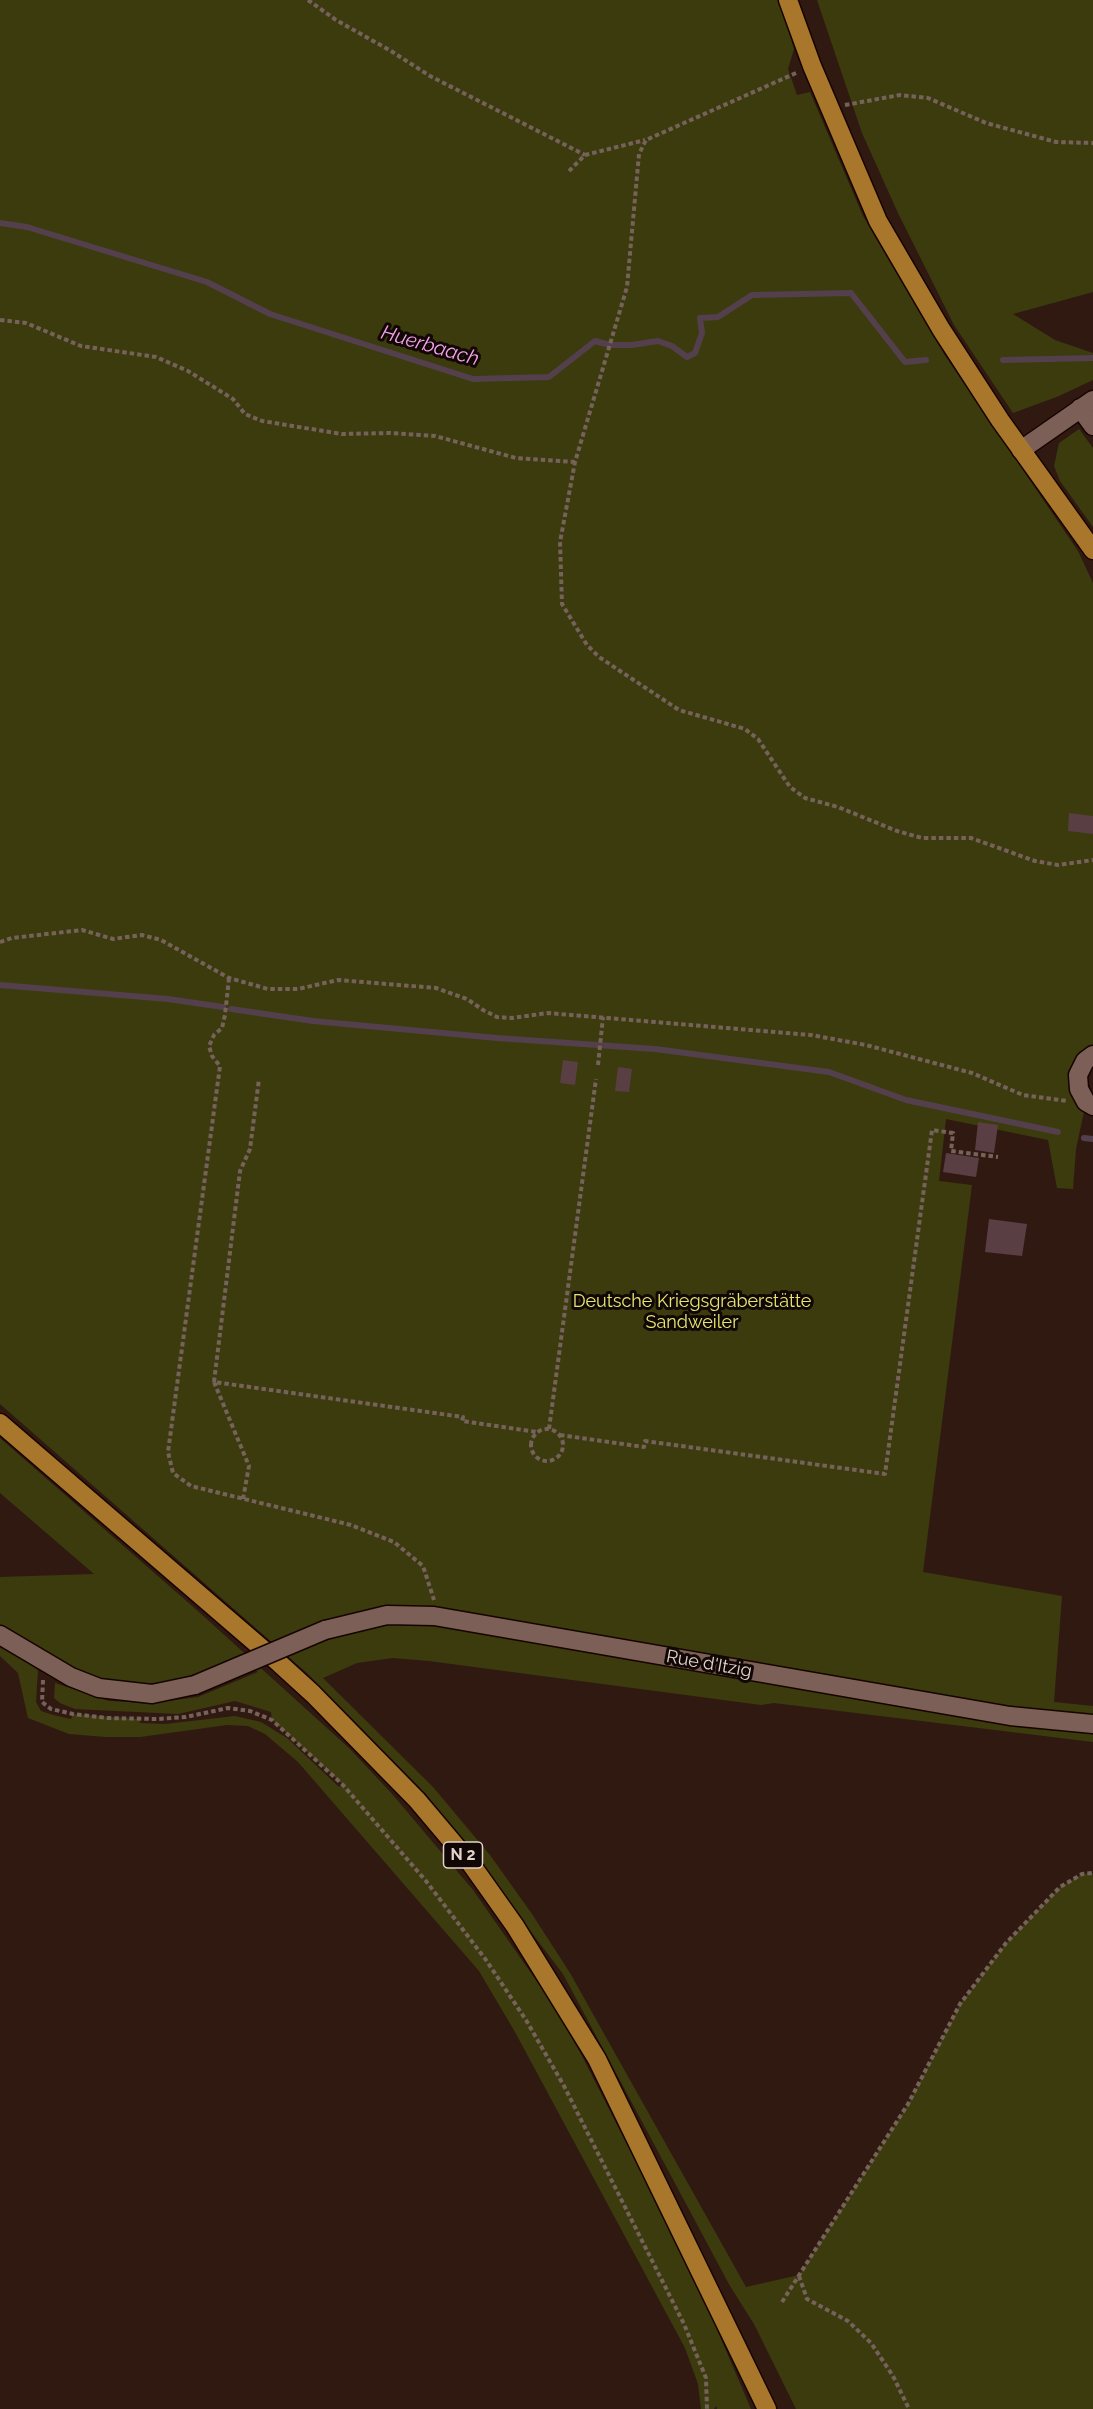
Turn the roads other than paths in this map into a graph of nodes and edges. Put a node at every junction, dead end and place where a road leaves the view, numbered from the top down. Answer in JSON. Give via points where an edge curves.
{"nodes":[{"id":1,"x":788,"y":0,"type":"edge"},
{"id":2,"x":1086,"y":404,"type":"edge"},
{"id":3,"x":1093,"y":426,"type":"edge"},
{"id":4,"x":1021,"y":450,"type":"junction"},
{"id":5,"x":1093,"y":550,"type":"edge"},
{"id":6,"x":1093,"y":1055,"type":"edge"},
{"id":7,"x":1089,"y":1104,"type":"edge"},
{"id":8,"x":0,"y":1423,"type":"edge"},
{"id":9,"x":0,"y":1635,"type":"edge"},
{"id":10,"x":1093,"y":1724,"type":"edge"},
{"id":11,"x":767,"y":2409,"type":"edge"}],
"edges":[{"from":1,"to":4,"type":"main road","via":[[878,221],[941,329]]},
{"from":2,"to":3,"type":"street"},
{"from":2,"to":4,"type":"street"},
{"from":4,"to":5,"type":"main road"},
{"from":6,"to":7,"type":"street","via":[[1077,1075],[1079,1089]]},
{"from":8,"to":11,"type":"main road","number":"N 2","via":[[288,1670],[417,1800],[471,1864],[515,1926],[597,2058]]},
{"from":9,"to":10,"type":"street","name":"Rue d'Itzig","bridge":true,"via":[[71,1677],[99,1688],[152,1694],[195,1685],[325,1630],[387,1615],[434,1616],[1011,1716]]}]}
